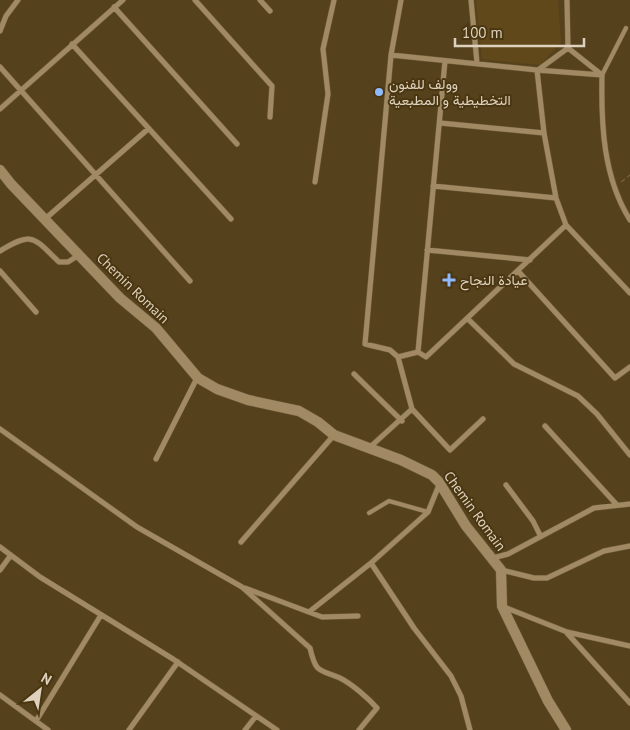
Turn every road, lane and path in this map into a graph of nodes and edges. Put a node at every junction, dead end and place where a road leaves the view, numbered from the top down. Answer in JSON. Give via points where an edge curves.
{"nodes":[{"id":1,"x":18,"y":0,"type":"edge"},
{"id":2,"x":195,"y":0,"type":"edge"},
{"id":3,"x":260,"y":0,"type":"edge"},
{"id":4,"x":334,"y":0,"type":"edge"},
{"id":5,"x":401,"y":0,"type":"edge"},
{"id":6,"x":471,"y":0,"type":"edge"},
{"id":7,"x":566,"y":0,"type":"edge"},
{"id":8,"x":120,"y":1,"type":"edge"},
{"id":9,"x":114,"y":7,"type":"junction"},
{"id":10,"x":270,"y":11,"type":"dead end"},
{"id":11,"x":626,"y":28,"type":"dead end"},
{"id":12,"x":0,"y":31,"type":"edge"},
{"id":13,"x":72,"y":44,"type":"junction"},
{"id":14,"x":568,"y":48,"type":"junction"},
{"id":15,"x":391,"y":54,"type":"junction"},
{"id":16,"x":445,"y":61,"type":"junction"},
{"id":17,"x":477,"y":63,"type":"junction"},
{"id":18,"x":0,"y":67,"type":"edge"},
{"id":19,"x":538,"y":70,"type":"junction"},
{"id":20,"x":602,"y":75,"type":"junction"},
{"id":21,"x":20,"y":90,"type":"junction"},
{"id":22,"x":0,"y":109,"type":"edge"},
{"id":23,"x":270,"y":117,"type":"dead end"},
{"id":24,"x":440,"y":123,"type":"junction"},
{"id":25,"x":148,"y":128,"type":"junction"},
{"id":26,"x":544,"y":133,"type":"junction"},
{"id":27,"x":237,"y":144,"type":"dead end"},
{"id":28,"x":0,"y":170,"type":"edge"},
{"id":29,"x":630,"y":175,"type":"edge"},
{"id":30,"x":96,"y":176,"type":"junction"},
{"id":31,"x":315,"y":182,"type":"dead end"},
{"id":32,"x":432,"y":186,"type":"junction"},
{"id":33,"x":614,"y":187,"type":"junction"},
{"id":34,"x":556,"y":198,"type":"junction"},
{"id":35,"x":45,"y":219,"type":"junction"},
{"id":36,"x":231,"y":219,"type":"dead end"},
{"id":37,"x":630,"y":220,"type":"edge"},
{"id":38,"x":566,"y":225,"type":"junction"},
{"id":39,"x":427,"y":250,"type":"junction"},
{"id":40,"x":0,"y":251,"type":"edge"},
{"id":41,"x":79,"y":255,"type":"junction"},
{"id":42,"x":530,"y":260,"type":"junction"},
{"id":43,"x":0,"y":271,"type":"edge"},
{"id":44,"x":518,"y":271,"type":"junction"},
{"id":45,"x":190,"y":281,"type":"dead end"},
{"id":46,"x":630,"y":293,"type":"edge"},
{"id":47,"x":36,"y":312,"type":"dead end"},
{"id":48,"x":468,"y":319,"type":"junction"},
{"id":49,"x":418,"y":352,"type":"junction"},
{"id":50,"x":398,"y":357,"type":"junction"},
{"id":51,"x":630,"y":367,"type":"edge"},
{"id":52,"x":354,"y":374,"type":"dead end"},
{"id":53,"x":198,"y":378,"type":"junction"},
{"id":54,"x":412,"y":409,"type":"junction"},
{"id":55,"x":483,"y":418,"type":"dead end"},
{"id":56,"x":402,"y":421,"type":"junction"},
{"id":57,"x":545,"y":426,"type":"dead end"},
{"id":58,"x":0,"y":429,"type":"edge"},
{"id":59,"x":334,"y":435,"type":"junction"},
{"id":60,"x":368,"y":449,"type":"junction"},
{"id":61,"x":630,"y":455,"type":"edge"},
{"id":62,"x":156,"y":459,"type":"dead end"},
{"id":63,"x":439,"y":482,"type":"junction"},
{"id":64,"x":506,"y":485,"type":"dead end"},
{"id":65,"x":630,"y":504,"type":"edge"},
{"id":66,"x":617,"y":505,"type":"junction"},
{"id":67,"x":428,"y":512,"type":"junction"},
{"id":68,"x":369,"y":513,"type":"dead end"},
{"id":69,"x":540,"y":535,"type":"junction"},
{"id":70,"x":241,"y":542,"type":"dead end"},
{"id":71,"x":630,"y":546,"type":"edge"},
{"id":72,"x":0,"y":547,"type":"edge"},
{"id":73,"x":10,"y":555,"type":"junction"},
{"id":74,"x":492,"y":558,"type":"junction"},
{"id":75,"x":370,"y":562,"type":"junction"},
{"id":76,"x":0,"y":570,"type":"edge"},
{"id":77,"x":501,"y":570,"type":"junction"},
{"id":78,"x":242,"y":587,"type":"junction"},
{"id":79,"x":502,"y":606,"type":"junction"},
{"id":80,"x":309,"y":612,"type":"junction"},
{"id":81,"x":101,"y":616,"type":"junction"},
{"id":82,"x":358,"y":616,"type":"dead end"},
{"id":83,"x":567,"y":632,"type":"junction"},
{"id":84,"x":630,"y":646,"type":"edge"},
{"id":85,"x":178,"y":662,"type":"junction"},
{"id":86,"x":0,"y":695,"type":"edge"},
{"id":87,"x":630,"y":703,"type":"edge"},
{"id":88,"x":256,"y":716,"type":"junction"},
{"id":89,"x":36,"y":721,"type":"junction"},
{"id":90,"x":48,"y":730,"type":"edge"},
{"id":91,"x":129,"y":730,"type":"edge"},
{"id":92,"x":245,"y":730,"type":"edge"},
{"id":93,"x":277,"y":730,"type":"edge"},
{"id":94,"x":360,"y":730,"type":"edge"},
{"id":95,"x":470,"y":730,"type":"edge"},
{"id":96,"x":566,"y":730,"type":"edge"}],
"edges":[{"from":1,"to":12,"type":"street"},
{"from":2,"to":23,"type":"street","via":[[272,86]]},
{"from":3,"to":10,"type":"street"},
{"from":4,"to":31,"type":"street","via":[[323,49],[328,94]]},
{"from":5,"to":15,"type":"street"},
{"from":6,"to":17,"type":"street"},
{"from":7,"to":14,"type":"street"},
{"from":8,"to":9,"type":"street"},
{"from":9,"to":13,"type":"street"},
{"from":9,"to":27,"type":"street"},
{"from":11,"to":20,"type":"lane"},
{"from":13,"to":21,"type":"street"},
{"from":13,"to":25,"type":"street"},
{"from":14,"to":19,"type":"street"},
{"from":14,"to":20,"type":"street"},
{"from":15,"to":16,"type":"street"},
{"from":15,"to":50,"type":"street","via":[[365,344],[390,350]]},
{"from":16,"to":17,"type":"street"},
{"from":16,"to":24,"type":"street"},
{"from":17,"to":19,"type":"street"},
{"from":18,"to":21,"type":"street"},
{"from":19,"to":20,"type":"street"},
{"from":19,"to":26,"type":"street"},
{"from":20,"to":33,"type":"street","via":[[604,148]]},
{"from":21,"to":22,"type":"street"},
{"from":21,"to":30,"type":"street"},
{"from":24,"to":26,"type":"street"},
{"from":24,"to":32,"type":"street"},
{"from":25,"to":30,"type":"street"},
{"from":25,"to":36,"type":"street"},
{"from":26,"to":34,"type":"street"},
{"from":28,"to":35,"type":"street","name":"Chemin Romain"},
{"from":29,"to":33,"type":"path"},
{"from":30,"to":35,"type":"street"},
{"from":30,"to":45,"type":"street"},
{"from":32,"to":34,"type":"street"},
{"from":32,"to":39,"type":"street"},
{"from":33,"to":37,"type":"street"},
{"from":34,"to":38,"type":"street"},
{"from":35,"to":41,"type":"street","name":"Chemin Romain"},
{"from":38,"to":42,"type":"street"},
{"from":38,"to":46,"type":"street"},
{"from":39,"to":42,"type":"street"},
{"from":39,"to":49,"type":"street"},
{"from":40,"to":41,"type":"street","via":[[20,239],[31,238],[59,262],[68,262]]},
{"from":41,"to":53,"type":"street","name":"Chemin Romain","via":[[120,298],[156,328]]},
{"from":42,"to":44,"type":"street"},
{"from":43,"to":47,"type":"street"},
{"from":44,"to":48,"type":"street"},
{"from":44,"to":51,"type":"street","via":[[615,378]]},
{"from":48,"to":49,"type":"street","via":[[426,357]]},
{"from":48,"to":61,"type":"street","via":[[514,364],[578,396]]},
{"from":49,"to":50,"type":"street"},
{"from":50,"to":54,"type":"street"},
{"from":52,"to":56,"type":"street"},
{"from":53,"to":59,"type":"street","name":"Chemin Romain","via":[[248,400],[299,411]]},
{"from":53,"to":62,"type":"street"},
{"from":54,"to":55,"type":"street","via":[[450,450]]},
{"from":54,"to":56,"type":"street"},
{"from":56,"to":60,"type":"street"},
{"from":57,"to":66,"type":"street"},
{"from":58,"to":78,"type":"street","via":[[137,527]]},
{"from":59,"to":60,"type":"street","name":"Chemin Romain"},
{"from":59,"to":70,"type":"street"},
{"from":60,"to":63,"type":"street","name":"Chemin Romain","via":[[402,460]]},
{"from":63,"to":67,"type":"street"},
{"from":63,"to":74,"type":"street","name":"Chemin Romain","via":[[466,526]]},
{"from":64,"to":69,"type":"street"},
{"from":65,"to":66,"type":"street"},
{"from":66,"to":69,"type":"street","via":[[594,508]]},
{"from":67,"to":68,"type":"lane","via":[[389,501]]},
{"from":67,"to":75,"type":"street"},
{"from":69,"to":74,"type":"street","via":[[508,554]]},
{"from":71,"to":77,"type":"street","via":[[604,551],[547,578]]},
{"from":72,"to":73,"type":"street"},
{"from":73,"to":76,"type":"street"},
{"from":73,"to":81,"type":"street"},
{"from":74,"to":77,"type":"street","name":"Chemin Romain"},
{"from":75,"to":80,"type":"street"},
{"from":75,"to":95,"type":"street","via":[[451,676]]},
{"from":77,"to":79,"type":"street","name":"Chemin Romain"},
{"from":78,"to":80,"type":"street"},
{"from":78,"to":94,"type":"street","via":[[310,648],[313,661],[324,674],[341,679],[377,708]]},
{"from":79,"to":83,"type":"street"},
{"from":79,"to":96,"type":"street","name":"Chemin Romain","via":[[548,701]]},
{"from":80,"to":82,"type":"street","via":[[322,617]]},
{"from":81,"to":85,"type":"street"},
{"from":81,"to":89,"type":"street"},
{"from":83,"to":84,"type":"street"},
{"from":83,"to":87,"type":"street"},
{"from":85,"to":88,"type":"street"},
{"from":85,"to":91,"type":"street"},
{"from":86,"to":89,"type":"street"},
{"from":88,"to":92,"type":"street"},
{"from":88,"to":93,"type":"street"},
{"from":89,"to":90,"type":"street"}]}
